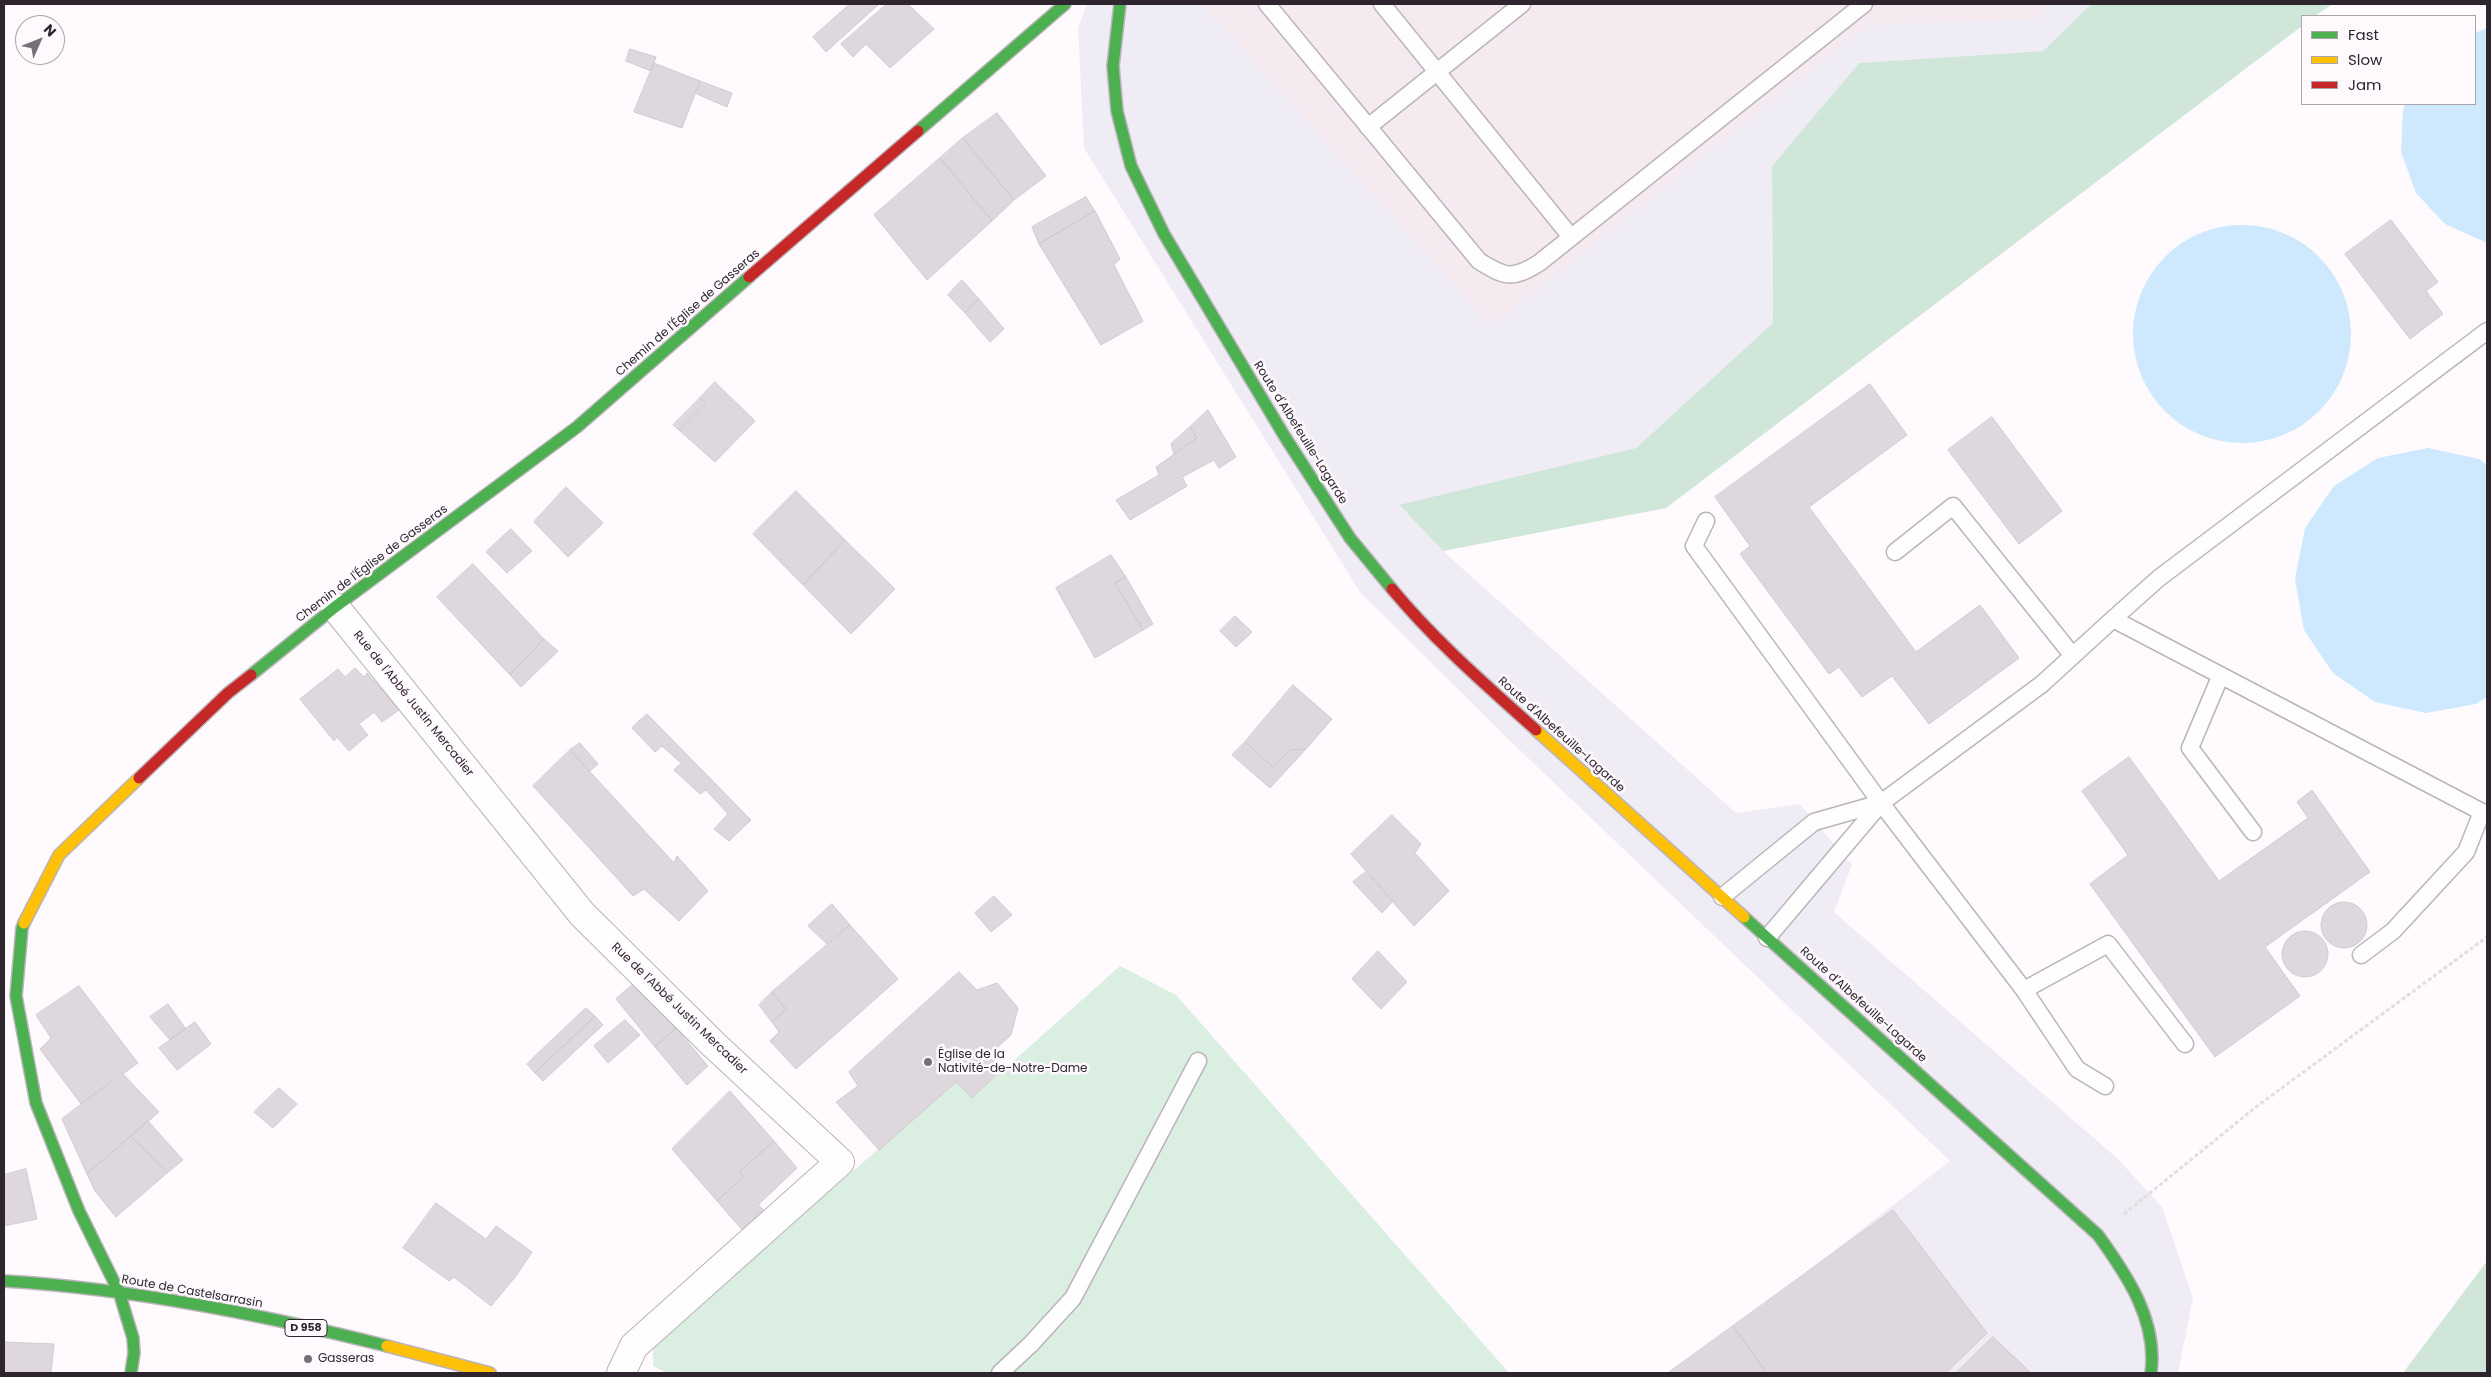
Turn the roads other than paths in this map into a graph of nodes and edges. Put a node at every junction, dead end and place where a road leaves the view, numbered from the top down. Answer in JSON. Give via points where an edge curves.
{"nodes":[{"id":1,"x":1065,"y":4,"type":"edge"},
{"id":2,"x":1120,"y":4,"type":"edge"},
{"id":3,"x":1267,"y":4,"type":"edge"},
{"id":4,"x":1382,"y":4,"type":"edge"},
{"id":5,"x":1522,"y":4,"type":"edge"},
{"id":6,"x":1864,"y":4,"type":"edge"},
{"id":7,"x":1437,"y":72,"type":"junction"},
{"id":8,"x":1368,"y":127,"type":"junction"},
{"id":9,"x":1571,"y":238,"type":"junction"},
{"id":10,"x":2487,"y":331,"type":"edge"},
{"id":11,"x":1706,"y":521,"type":"dead end"},
{"id":12,"x":1895,"y":552,"type":"dead end"},
{"id":13,"x":335,"y":607,"type":"junction"},
{"id":14,"x":2113,"y":619,"type":"junction"},
{"id":15,"x":2073,"y":656,"type":"junction"},
{"id":16,"x":2220,"y":677,"type":"junction"},
{"id":17,"x":1881,"y":804,"type":"junction"},
{"id":18,"x":2484,"y":812,"type":"edge"},
{"id":19,"x":2253,"y":832,"type":"dead end"},
{"id":20,"x":1722,"y":897,"type":"junction"},
{"id":21,"x":1767,"y":938,"type":"junction"},
{"id":22,"x":2362,"y":955,"type":"dead end"},
{"id":23,"x":2024,"y":990,"type":"junction"},
{"id":24,"x":2186,"y":1044,"type":"dead end"},
{"id":25,"x":1198,"y":1061,"type":"dead end"},
{"id":26,"x":2105,"y":1086,"type":"dead end"},
{"id":27,"x":4,"y":1281,"type":"edge"},
{"id":28,"x":119,"y":1292,"type":"junction"},
{"id":29,"x":131,"y":1373,"type":"edge"},
{"id":30,"x":490,"y":1373,"type":"edge"},
{"id":31,"x":621,"y":1373,"type":"edge"},
{"id":32,"x":1000,"y":1373,"type":"edge"},
{"id":33,"x":2150,"y":1373,"type":"edge"}],
"edges":[{"from":1,"to":13,"type":"main road","name":"Chemin de l'Église de Gasseras","via":[[577,427]]},
{"from":2,"to":20,"type":"main road","name":"Route d'Albefeuille-Lagarde","via":[[1113,66],[1117,110],[1132,166],[1164,234],[1285,437],[1350,538],[1412,613],[1480,680]]},
{"from":3,"to":8,"type":"lane"},
{"from":4,"to":7,"type":"lane"},
{"from":5,"to":7,"type":"lane"},
{"from":6,"to":9,"type":"lane"},
{"from":7,"to":8,"type":"lane"},
{"from":7,"to":9,"type":"lane"},
{"from":8,"to":9,"type":"lane","via":[[1479,262],[1499,273],[1521,274]]},
{"from":10,"to":14,"type":"lane","via":[[2159,578]]},
{"from":11,"to":17,"type":"lane","via":[[1694,546]]},
{"from":12,"to":15,"type":"lane","via":[[1953,506]]},
{"from":13,"to":28,"type":"main road","name":"Chemin de l'Église de Gasseras","via":[[228,693],[59,855],[22,928],[16,996],[36,1103],[79,1211]]},
{"from":13,"to":31,"type":"street","name":"Rue de l'Abbé Justin Mercadier","via":[[582,914],[712,1043],[840,1162],[634,1346]]},
{"from":14,"to":15,"type":"lane"},
{"from":14,"to":16,"type":"lane"},
{"from":15,"to":17,"type":"lane","via":[[2042,684]]},
{"from":16,"to":18,"type":"lane"},
{"from":16,"to":19,"type":"lane","via":[[2190,748]]},
{"from":17,"to":20,"type":"lane","via":[[1814,822]]},
{"from":17,"to":21,"type":"lane"},
{"from":17,"to":23,"type":"lane"},
{"from":18,"to":22,"type":"lane","via":[[2466,852],[2393,931]]},
{"from":20,"to":21,"type":"main road","name":"Route d'Albefeuille-Lagarde"},
{"from":21,"to":33,"type":"main road","name":"Route d'Albefeuille-Lagarde","via":[[2098,1235],[2128,1276],[2145,1313],[2153,1363]]},
{"from":23,"to":24,"type":"lane","via":[[2108,944]]},
{"from":23,"to":26,"type":"lane","via":[[2077,1070]]},
{"from":25,"to":32,"type":"lane","via":[[1073,1298]]},
{"from":27,"to":28,"type":"main road","name":"Route de Castelsarrasin","number":"D 958"},
{"from":28,"to":29,"type":"main road","name":"Chemin de l'Église de Gasseras","via":[[133,1338]]},
{"from":28,"to":30,"type":"main road","name":"Route de Castelsarrasin","number":"D 958","via":[[206,1306]]}]}
